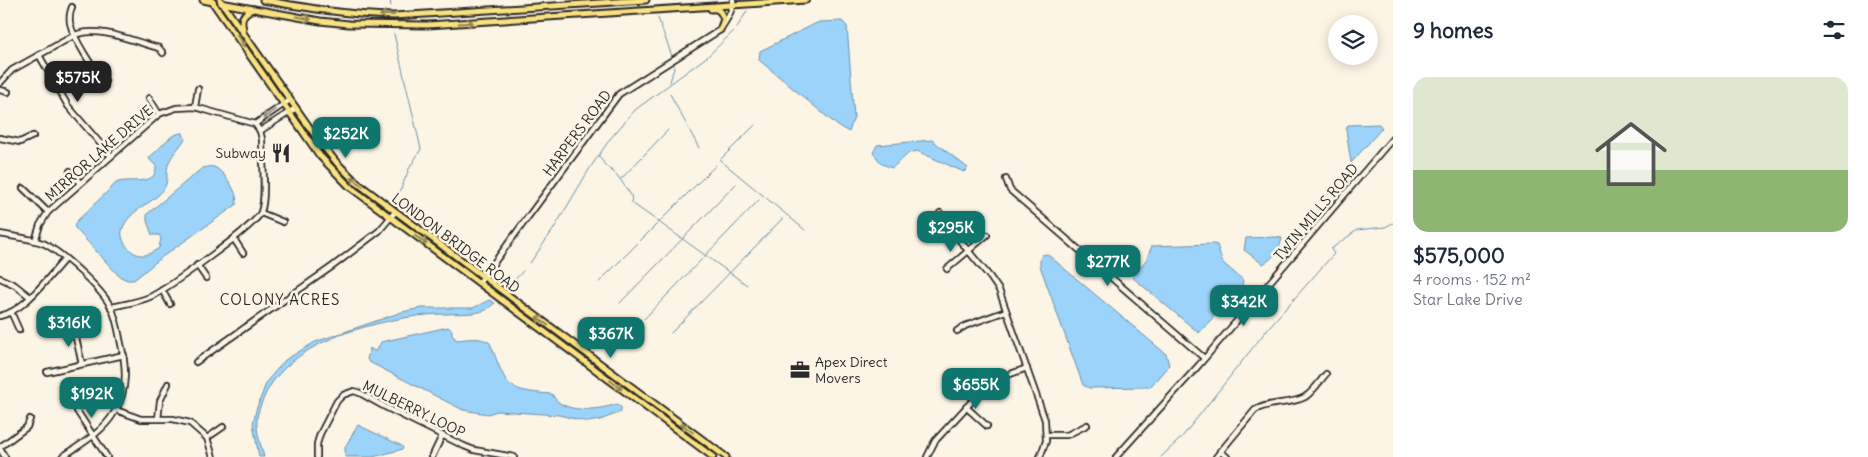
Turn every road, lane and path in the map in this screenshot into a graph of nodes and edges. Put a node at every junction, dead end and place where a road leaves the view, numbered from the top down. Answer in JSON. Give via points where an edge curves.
{"nodes":[{"id":1,"x":203,"y":0,"type":"edge"},
{"id":2,"x":263,"y":0,"type":"edge"},
{"id":3,"x":646,"y":0,"type":"edge"},
{"id":4,"x":806,"y":0,"type":"edge"},
{"id":5,"x":212,"y":1,"type":"edge"},
{"id":6,"x":221,"y":2,"type":"edge"},
{"id":7,"x":733,"y":2,"type":"edge"},
{"id":8,"x":72,"y":7,"type":"dead end"},
{"id":9,"x":253,"y":9,"type":"junction"},
{"id":10,"x":665,"y":9,"type":"junction"},
{"id":11,"x":720,"y":30,"type":"junction"},
{"id":12,"x":244,"y":34,"type":"junction"},
{"id":13,"x":75,"y":35,"type":"junction"},
{"id":14,"x":163,"y":53,"type":"dead end"},
{"id":15,"x":39,"y":55,"type":"junction"},
{"id":16,"x":105,"y":81,"type":"dead end"},
{"id":17,"x":0,"y":83,"type":"edge"},
{"id":18,"x":198,"y":89,"type":"dead end"},
{"id":19,"x":0,"y":90,"type":"edge"},
{"id":20,"x":8,"y":92,"type":"dead end"},
{"id":21,"x":149,"y":98,"type":"dead end"},
{"id":22,"x":290,"y":100,"type":"junction"},
{"id":23,"x":284,"y":104,"type":"junction"},
{"id":24,"x":195,"y":107,"type":"junction"},
{"id":25,"x":296,"y":108,"type":"junction"},
{"id":26,"x":290,"y":112,"type":"junction"},
{"id":27,"x":159,"y":114,"type":"junction"},
{"id":28,"x":255,"y":124,"type":"junction"},
{"id":29,"x":260,"y":131,"type":"junction"},
{"id":30,"x":33,"y":136,"type":"dead end"},
{"id":31,"x":0,"y":138,"type":"edge"},
{"id":32,"x":1393,"y":138,"type":"edge"},
{"id":33,"x":110,"y":156,"type":"junction"},
{"id":34,"x":70,"y":171,"type":"dead end"},
{"id":35,"x":1006,"y":179,"type":"dead end"},
{"id":36,"x":80,"y":183,"type":"junction"},
{"id":37,"x":23,"y":188,"type":"dead end"},
{"id":38,"x":48,"y":212,"type":"junction"},
{"id":39,"x":395,"y":212,"type":"junction"},
{"id":40,"x":261,"y":213,"type":"junction"},
{"id":41,"x":940,"y":213,"type":"dead end"},
{"id":42,"x":390,"y":218,"type":"junction"},
{"id":43,"x":283,"y":222,"type":"dead end"},
{"id":44,"x":0,"y":234,"type":"edge"},
{"id":45,"x":987,"y":235,"type":"dead end"},
{"id":46,"x":234,"y":239,"type":"junction"},
{"id":47,"x":35,"y":241,"type":"junction"},
{"id":48,"x":968,"y":251,"type":"junction"},
{"id":49,"x":243,"y":253,"type":"dead end"},
{"id":50,"x":65,"y":259,"type":"junction"},
{"id":51,"x":197,"y":265,"type":"junction"},
{"id":52,"x":947,"y":269,"type":"dead end"},
{"id":53,"x":0,"y":278,"type":"edge"},
{"id":54,"x":206,"y":278,"type":"dead end"},
{"id":55,"x":483,"y":278,"type":"junction"},
{"id":56,"x":479,"y":283,"type":"junction"},
{"id":57,"x":162,"y":290,"type":"junction"},
{"id":58,"x":30,"y":297,"type":"junction"},
{"id":59,"x":170,"y":304,"type":"dead end"},
{"id":60,"x":111,"y":308,"type":"junction"},
{"id":61,"x":1006,"y":311,"type":"junction"},
{"id":62,"x":11,"y":312,"type":"junction"},
{"id":63,"x":0,"y":316,"type":"edge"},
{"id":64,"x":67,"y":326,"type":"dead end"},
{"id":65,"x":18,"y":330,"type":"dead end"},
{"id":66,"x":957,"y":331,"type":"dead end"},
{"id":67,"x":124,"y":355,"type":"junction"},
{"id":68,"x":1204,"y":358,"type":"junction"},
{"id":69,"x":196,"y":362,"type":"dead end"},
{"id":70,"x":82,"y":364,"type":"junction"},
{"id":71,"x":1027,"y":368,"type":"junction"},
{"id":72,"x":47,"y":372,"type":"dead end"},
{"id":73,"x":1326,"y":374,"type":"dead end"},
{"id":74,"x":168,"y":384,"type":"dead end"},
{"id":75,"x":966,"y":407,"type":"junction"},
{"id":76,"x":116,"y":410,"type":"junction"},
{"id":77,"x":77,"y":411,"type":"dead end"},
{"id":78,"x":158,"y":419,"type":"junction"},
{"id":79,"x":30,"y":420,"type":"dead end"},
{"id":80,"x":1087,"y":425,"type":"dead end"},
{"id":81,"x":987,"y":426,"type":"dead end"},
{"id":82,"x":223,"y":427,"type":"dead end"},
{"id":83,"x":1047,"y":435,"type":"junction"},
{"id":84,"x":92,"y":436,"type":"junction"},
{"id":85,"x":442,"y":436,"type":"junction"},
{"id":86,"x":207,"y":438,"type":"junction"},
{"id":87,"x":0,"y":448,"type":"edge"},
{"id":88,"x":716,"y":449,"type":"junction"},
{"id":89,"x":1220,"y":451,"type":"junction"},
{"id":90,"x":711,"y":456,"type":"edge"},
{"id":91,"x":724,"y":456,"type":"edge"},
{"id":92,"x":6,"y":457,"type":"edge"},
{"id":93,"x":62,"y":457,"type":"edge"},
{"id":94,"x":107,"y":457,"type":"edge"},
{"id":95,"x":213,"y":457,"type":"edge"},
{"id":96,"x":318,"y":457,"type":"edge"},
{"id":97,"x":432,"y":457,"type":"edge"},
{"id":98,"x":514,"y":457,"type":"edge"},
{"id":99,"x":927,"y":457,"type":"edge"},
{"id":100,"x":1040,"y":457,"type":"edge"},
{"id":101,"x":1116,"y":457,"type":"edge"},
{"id":102,"x":1216,"y":457,"type":"edge"},
{"id":103,"x":1227,"y":457,"type":"edge"}],
"edges":[{"from":1,"to":5,"type":"main road"},
{"from":3,"to":2,"type":"main road","one_way":true,"via":[[394,16],[328,12]]},
{"from":4,"to":7,"type":"main road"},
{"from":5,"to":6,"type":"main road"},
{"from":5,"to":23,"type":"main road","name":"LONDON BRIDGE ROAD","one_way":true},
{"from":6,"to":9,"type":"main road"},
{"from":6,"to":12,"type":"main road","name":"LONDON BRIDGE ROAD"},
{"from":7,"to":10,"type":"main road"},
{"from":7,"to":11,"type":"street"},
{"from":8,"to":13,"type":"street","via":[[70,19]]},
{"from":9,"to":10,"type":"main road","one_way":true,"via":[[320,21],[378,26]]},
{"from":9,"to":12,"type":"main road","via":[[244,13],[242,18]]},
{"from":10,"to":11,"type":"main road","via":[[717,9],[724,19]]},
{"from":11,"to":55,"type":"street","name":"HARPERS ROAD","via":[[619,94]]},
{"from":12,"to":22,"type":"main road","name":"LONDON BRIDGE ROAD"},
{"from":13,"to":14,"type":"street","via":[[100,32],[159,48]]},
{"from":13,"to":15,"type":"street"},
{"from":13,"to":16,"type":"street","via":[[93,68]]},
{"from":15,"to":17,"type":"street","via":[[12,70]]},
{"from":15,"to":33,"type":"street","via":[[68,106]]},
{"from":18,"to":24,"type":"street"},
{"from":19,"to":20,"type":"street"},
{"from":21,"to":27,"type":"street"},
{"from":22,"to":23,"type":"street"},
{"from":22,"to":25,"type":"main road","name":"LONDON BRIDGE ROAD"},
{"from":23,"to":26,"type":"main road","name":"LONDON BRIDGE ROAD"},
{"from":23,"to":28,"type":"street","one_way":true},
{"from":24,"to":27,"type":"street","name":"MIRROR LAKE DRIVE","via":[[176,108]]},
{"from":24,"to":28,"type":"street","name":"MIRROR LAKE DRIVE"},
{"from":25,"to":26,"type":"street"},
{"from":39,"to":25,"type":"main road","name":"LONDON BRIDGE ROAD","one_way":true,"via":[[336,163]]},
{"from":26,"to":29,"type":"street"},
{"from":26,"to":42,"type":"main road","name":"LONDON BRIDGE ROAD","via":[[331,168]]},
{"from":27,"to":33,"type":"street","name":"MIRROR LAKE DRIVE"},
{"from":28,"to":29,"type":"street"},
{"from":29,"to":40,"type":"street"},
{"from":30,"to":31,"type":"street","via":[[20,142]]},
{"from":32,"to":68,"type":"street","name":"TWIN MILLS ROAD"},
{"from":33,"to":36,"type":"street","name":"MIRROR LAKE DRIVE"},
{"from":34,"to":36,"type":"street"},
{"from":35,"to":68,"type":"street","via":[[1010,190]]},
{"from":36,"to":38,"type":"street","name":"MIRROR LAKE DRIVE"},
{"from":37,"to":38,"type":"street"},
{"from":38,"to":47,"type":"street","name":"MIRROR LAKE DRIVE"},
{"from":39,"to":42,"type":"street"},
{"from":39,"to":55,"type":"main road","name":"LONDON BRIDGE ROAD"},
{"from":40,"to":43,"type":"street"},
{"from":40,"to":46,"type":"street"},
{"from":41,"to":48,"type":"street"},
{"from":42,"to":56,"type":"main road","name":"LONDON BRIDGE ROAD","one_way":true},
{"from":42,"to":69,"type":"street","via":[[379,231],[333,266]]},
{"from":44,"to":47,"type":"street"},
{"from":45,"to":48,"type":"street"},
{"from":46,"to":49,"type":"street"},
{"from":46,"to":51,"type":"street"},
{"from":47,"to":50,"type":"street"},
{"from":48,"to":52,"type":"street"},
{"from":48,"to":61,"type":"street","via":[[996,285]]},
{"from":50,"to":58,"type":"street"},
{"from":50,"to":60,"type":"street","via":[[102,293]]},
{"from":51,"to":54,"type":"street"},
{"from":51,"to":57,"type":"street"},
{"from":53,"to":58,"type":"street"},
{"from":55,"to":56,"type":"street","name":"HARPERS ROAD"},
{"from":88,"to":55,"type":"main road","name":"LONDON BRIDGE ROAD","one_way":true},
{"from":56,"to":90,"type":"main road","name":"LONDON BRIDGE ROAD","one_way":true},
{"from":57,"to":59,"type":"street"},
{"from":57,"to":60,"type":"street","via":[[146,299]]},
{"from":58,"to":62,"type":"street"},
{"from":60,"to":67,"type":"street"},
{"from":61,"to":66,"type":"street"},
{"from":61,"to":71,"type":"street"},
{"from":62,"to":63,"type":"street"},
{"from":62,"to":65,"type":"street"},
{"from":64,"to":70,"type":"street","via":[[76,338]]},
{"from":67,"to":70,"type":"street"},
{"from":67,"to":76,"type":"street","via":[[125,383]]},
{"from":68,"to":101,"type":"street","name":"TWIN MILLS ROAD"},
{"from":70,"to":72,"type":"street"},
{"from":71,"to":75,"type":"street","via":[[990,383]]},
{"from":71,"to":83,"type":"street","via":[[1044,415]]},
{"from":73,"to":89,"type":"street","via":[[1306,396],[1255,410]]},
{"from":74,"to":78,"type":"street","via":[[160,401]]},
{"from":75,"to":81,"type":"street"},
{"from":75,"to":99,"type":"street","via":[[935,441]]},
{"from":76,"to":78,"type":"street","via":[[134,418]]},
{"from":76,"to":84,"type":"street"},
{"from":77,"to":84,"type":"street"},
{"from":78,"to":86,"type":"street","via":[[184,421]]},
{"from":79,"to":87,"type":"street","via":[[27,428]]},
{"from":80,"to":83,"type":"street","via":[[1067,435]]},
{"from":82,"to":86,"type":"street"},
{"from":83,"to":100,"type":"street"},
{"from":84,"to":93,"type":"street"},
{"from":84,"to":94,"type":"street"},
{"from":85,"to":96,"type":"street","name":"MULBERRY LOOP","via":[[360,393],[350,392],[340,397],[320,434]]},
{"from":85,"to":97,"type":"street"},
{"from":85,"to":98,"type":"street","name":"MULBERRY LOOP","via":[[474,450]]},
{"from":86,"to":95,"type":"street"},
{"from":87,"to":92,"type":"street"},
{"from":88,"to":90,"type":"street"},
{"from":88,"to":91,"type":"main road","name":"LONDON BRIDGE ROAD"},
{"from":89,"to":102,"type":"street"},
{"from":89,"to":103,"type":"street"}]}
